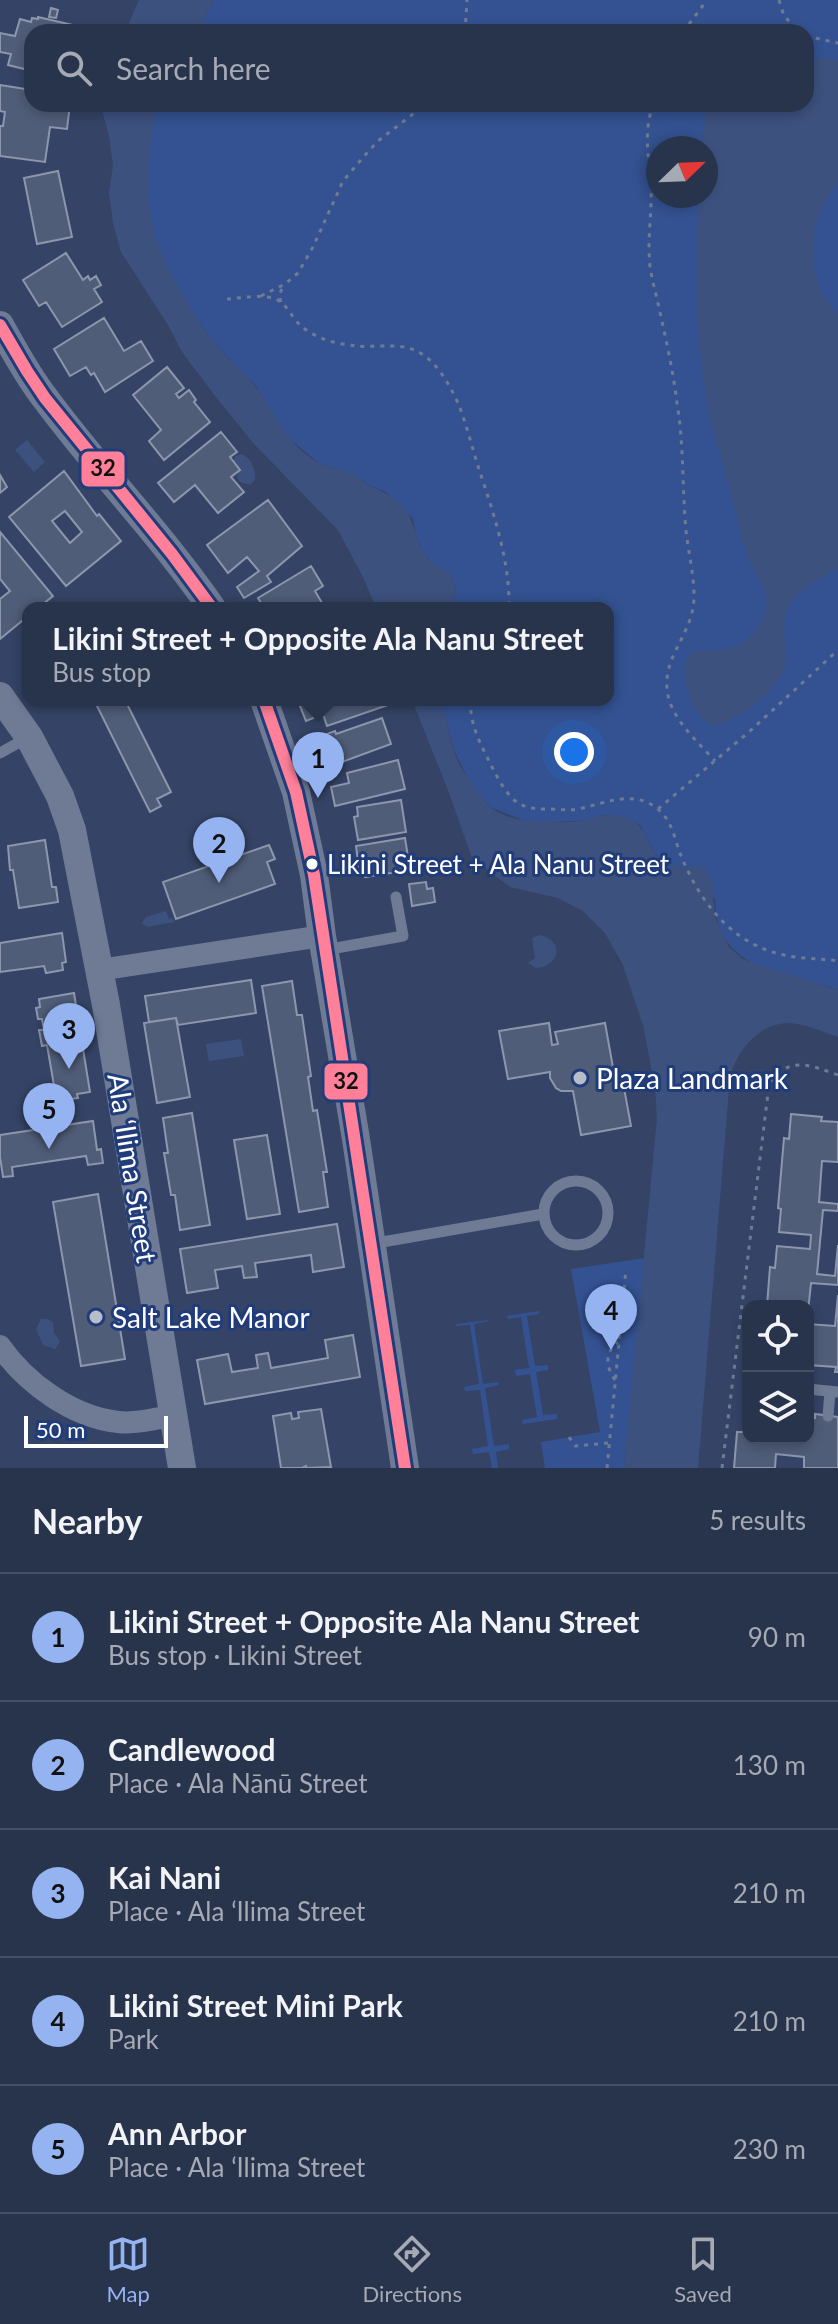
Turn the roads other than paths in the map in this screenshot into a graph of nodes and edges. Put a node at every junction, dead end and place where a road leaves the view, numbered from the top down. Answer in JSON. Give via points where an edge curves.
{"nodes":[{"id":1,"x":0,"y":325,"type":"edge"},
{"id":2,"x":208,"y":602,"type":"edge"},
{"id":3,"x":0,"y":696,"type":"edge"},
{"id":4,"x":266,"y":706,"type":"edge"},
{"id":5,"x":29,"y":737,"type":"junction"},
{"id":6,"x":0,"y":753,"type":"edge"},
{"id":7,"x":396,"y":897,"type":"dead end"},
{"id":8,"x":323,"y":943,"type":"junction"},
{"id":9,"x":99,"y":970,"type":"junction"},
{"id":10,"x":543,"y":1214,"type":"junction"},
{"id":11,"x":371,"y":1244,"type":"junction"},
{"id":12,"x":0,"y":1346,"type":"edge"},
{"id":13,"x":814,"y":1390,"type":"edge"},
{"id":14,"x":834,"y":1392,"type":"edge"},
{"id":15,"x":173,"y":1415,"type":"junction"},
{"id":16,"x":828,"y":1416,"type":"dead end"},
{"id":17,"x":182,"y":1468,"type":"edge"},
{"id":18,"x":405,"y":1468,"type":"edge"}],
"edges":[{"from":1,"to":2,"type":"street","via":[[44,398]]},
{"from":3,"to":5,"type":"street","name":"Ala ʻIlima Street"},
{"from":4,"to":8,"type":"street","via":[[300,806]]},
{"from":5,"to":6,"type":"lane"},
{"from":5,"to":9,"type":"street","name":"Ala ʻIlima Street","via":[[71,824]]},
{"from":7,"to":8,"type":"lane","via":[[403,936]]},
{"from":8,"to":9,"type":"street"},
{"from":8,"to":11,"type":"street"},
{"from":9,"to":15,"type":"street","name":"Ala ʻIlima Street"},
{"from":10,"to":10,"type":"lane","via":[[550,1194],[567,1182],[588,1183],[608,1207],[605,1228],[579,1246],[551,1234]]},
{"from":10,"to":11,"type":"lane"},
{"from":11,"to":18,"type":"street"},
{"from":12,"to":15,"type":"street","via":[[34,1383],[71,1407],[119,1422]]},
{"from":13,"to":14,"type":"lane"},
{"from":14,"to":16,"type":"lane"},
{"from":15,"to":17,"type":"street","name":"Ala ʻIlima Street"}]}
